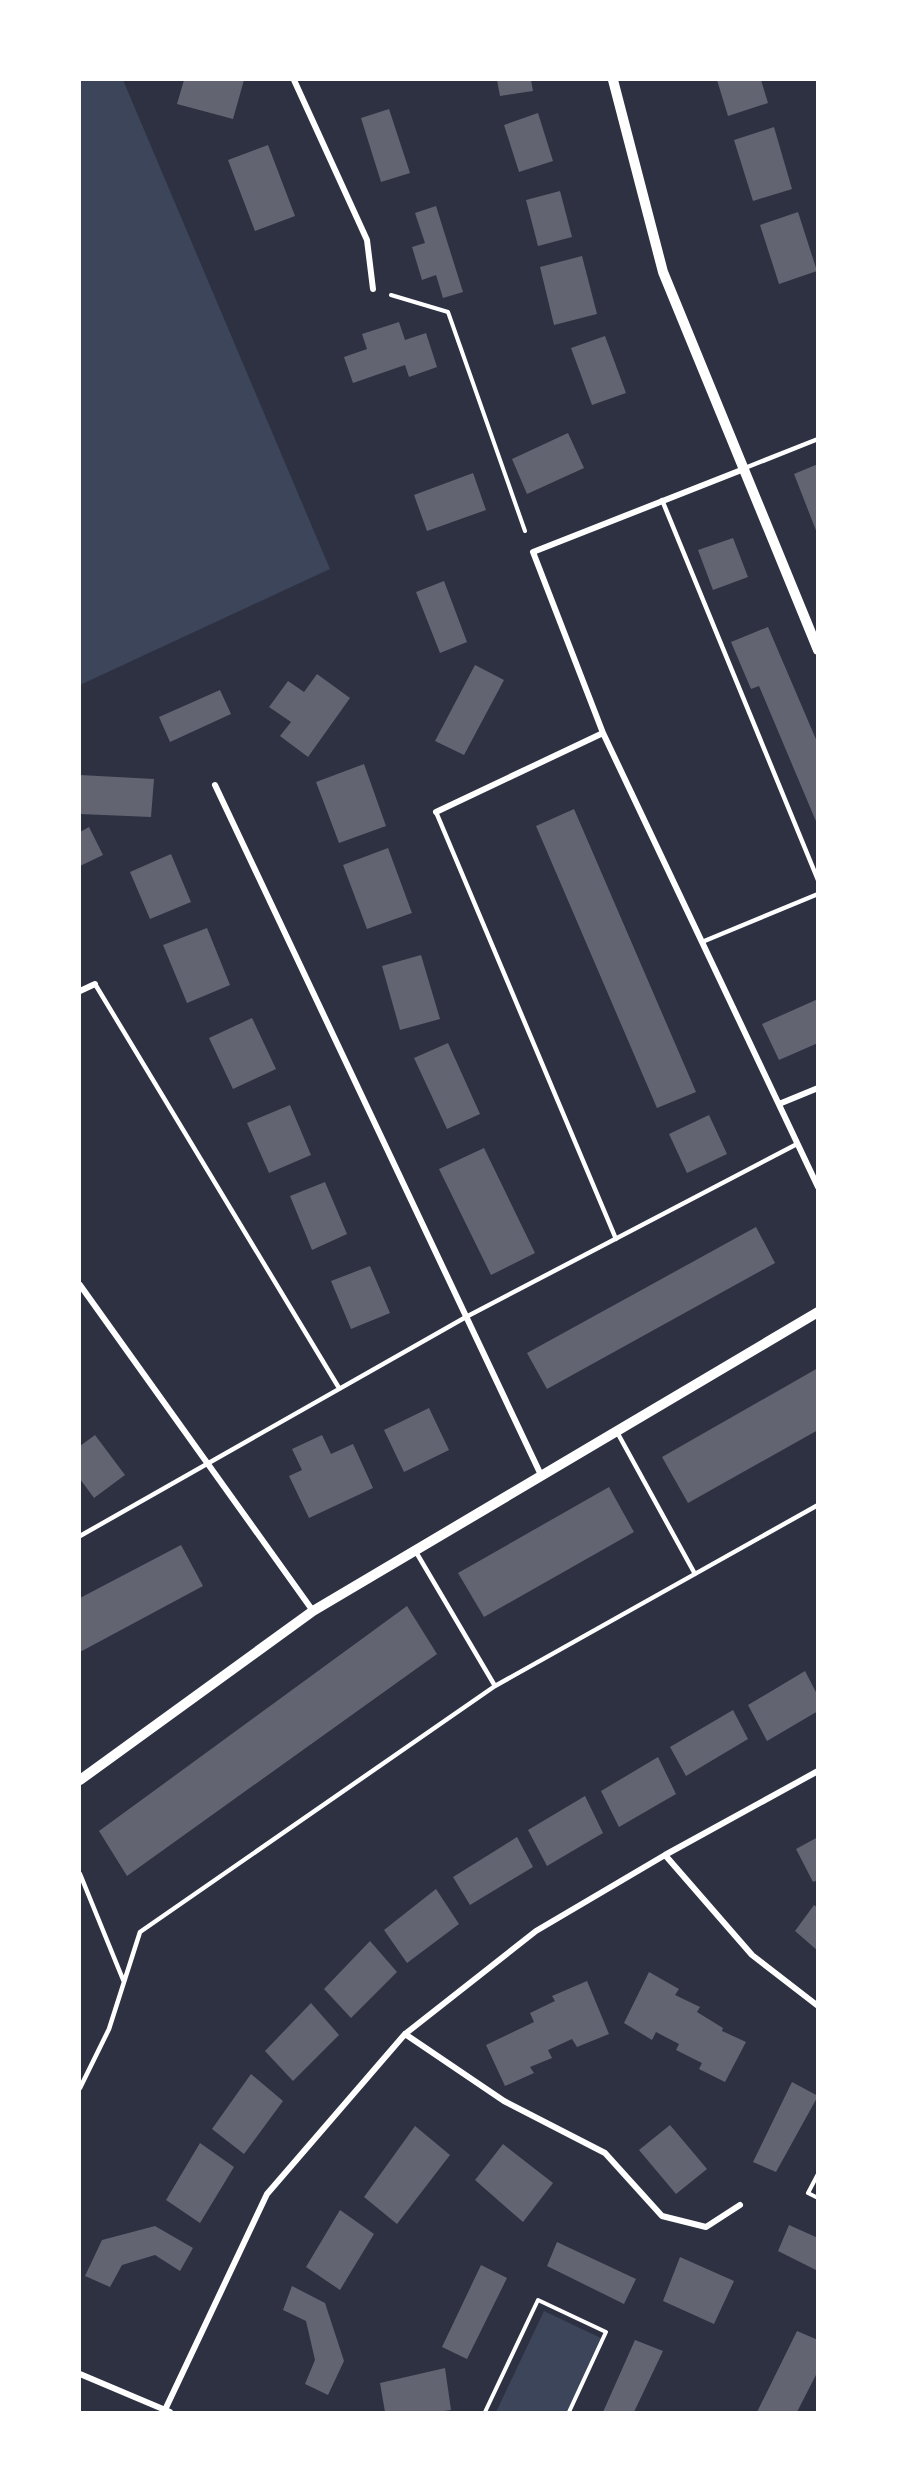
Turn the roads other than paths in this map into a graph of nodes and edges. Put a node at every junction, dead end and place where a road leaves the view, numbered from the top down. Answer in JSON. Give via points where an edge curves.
{"nodes":[{"id":1,"x":294,"y":80,"type":"edge"},
{"id":2,"x":613,"y":80,"type":"edge"},
{"id":3,"x":373,"y":290,"type":"road end"},
{"id":4,"x":818,"y":439,"type":"edge"},
{"id":5,"x":744,"y":469,"type":"junction"},
{"id":6,"x":662,"y":500,"type":"junction"},
{"id":7,"x":818,"y":650,"type":"edge"},
{"id":8,"x":603,"y":733,"type":"junction"},
{"id":9,"x":214,"y":785,"type":"dead end"},
{"id":10,"x":435,"y":812,"type":"joint"},
{"id":11,"x":818,"y":880,"type":"edge"},
{"id":12,"x":818,"y":894,"type":"edge"},
{"id":13,"x":702,"y":942,"type":"junction"},
{"id":14,"x":95,"y":984,"type":"joint"},
{"id":15,"x":80,"y":991,"type":"edge"},
{"id":16,"x":818,"y":1089,"type":"edge"},
{"id":17,"x":779,"y":1104,"type":"junction"},
{"id":18,"x":797,"y":1144,"type":"junction"},
{"id":19,"x":818,"y":1187,"type":"edge"},
{"id":20,"x":616,"y":1239,"type":"junction"},
{"id":21,"x":80,"y":1285,"type":"edge"},
{"id":22,"x":818,"y":1312,"type":"edge"},
{"id":23,"x":466,"y":1317,"type":"junction"},
{"id":24,"x":339,"y":1388,"type":"junction"},
{"id":25,"x":617,"y":1432,"type":"junction"},
{"id":26,"x":207,"y":1463,"type":"junction"},
{"id":27,"x":541,"y":1475,"type":"junction"},
{"id":28,"x":818,"y":1505,"type":"edge"},
{"id":29,"x":80,"y":1536,"type":"edge"},
{"id":30,"x":415,"y":1550,"type":"junction"},
{"id":31,"x":695,"y":1574,"type":"junction"},
{"id":32,"x":313,"y":1611,"type":"junction"},
{"id":33,"x":495,"y":1686,"type":"junction"},
{"id":34,"x":818,"y":1771,"type":"edge"},
{"id":35,"x":80,"y":1780,"type":"edge"},
{"id":36,"x":665,"y":1855,"type":"junction"},
{"id":37,"x":80,"y":1874,"type":"edge"},
{"id":38,"x":124,"y":1982,"type":"junction"},
{"id":39,"x":818,"y":2006,"type":"edge"},
{"id":40,"x":405,"y":2034,"type":"junction"},
{"id":41,"x":80,"y":2088,"type":"edge"},
{"id":42,"x":740,"y":2205,"type":"dead end"},
{"id":43,"x":80,"y":2374,"type":"edge"},
{"id":44,"x":166,"y":2412,"type":"edge"}],
"edges":[{"from":1,"to":3,"type":"street","via":[[367,240]]},
{"from":2,"to":5,"type":"street","via":[[663,272]]},
{"from":4,"to":5,"type":"lane"},
{"from":5,"to":6,"type":"street"},
{"from":5,"to":7,"type":"street"},
{"from":6,"to":8,"type":"street","via":[[533,552]]},
{"from":6,"to":11,"type":"lane"},
{"from":8,"to":10,"type":"street"},
{"from":8,"to":13,"type":"street"},
{"from":9,"to":23,"type":"street"},
{"from":10,"to":20,"type":"lane"},
{"from":12,"to":13,"type":"lane"},
{"from":13,"to":17,"type":"street"},
{"from":14,"to":15,"type":"street"},
{"from":14,"to":24,"type":"lane"},
{"from":16,"to":17,"type":"street"},
{"from":17,"to":18,"type":"street"},
{"from":18,"to":19,"type":"street"},
{"from":18,"to":20,"type":"lane"},
{"from":20,"to":23,"type":"lane"},
{"from":21,"to":26,"type":"street"},
{"from":22,"to":25,"type":"street"},
{"from":23,"to":24,"type":"lane"},
{"from":23,"to":27,"type":"street"},
{"from":24,"to":26,"type":"lane"},
{"from":25,"to":27,"type":"street"},
{"from":25,"to":31,"type":"lane"},
{"from":26,"to":29,"type":"lane"},
{"from":26,"to":32,"type":"street"},
{"from":27,"to":30,"type":"street"},
{"from":28,"to":31,"type":"lane"},
{"from":30,"to":32,"type":"street"},
{"from":30,"to":33,"type":"lane"},
{"from":31,"to":33,"type":"lane"},
{"from":32,"to":35,"type":"street"},
{"from":33,"to":38,"type":"lane","via":[[140,1932]]},
{"from":34,"to":36,"type":"street"},
{"from":36,"to":39,"type":"street","via":[[752,1955]]},
{"from":36,"to":40,"type":"street","via":[[536,1931]]},
{"from":37,"to":38,"type":"lane"},
{"from":38,"to":41,"type":"lane","via":[[109,2029]]},
{"from":40,"to":42,"type":"street","via":[[504,2101],[605,2153],[662,2216],[706,2227]]},
{"from":40,"to":44,"type":"street","via":[[267,2194]]},
{"from":43,"to":44,"type":"street"}]}
